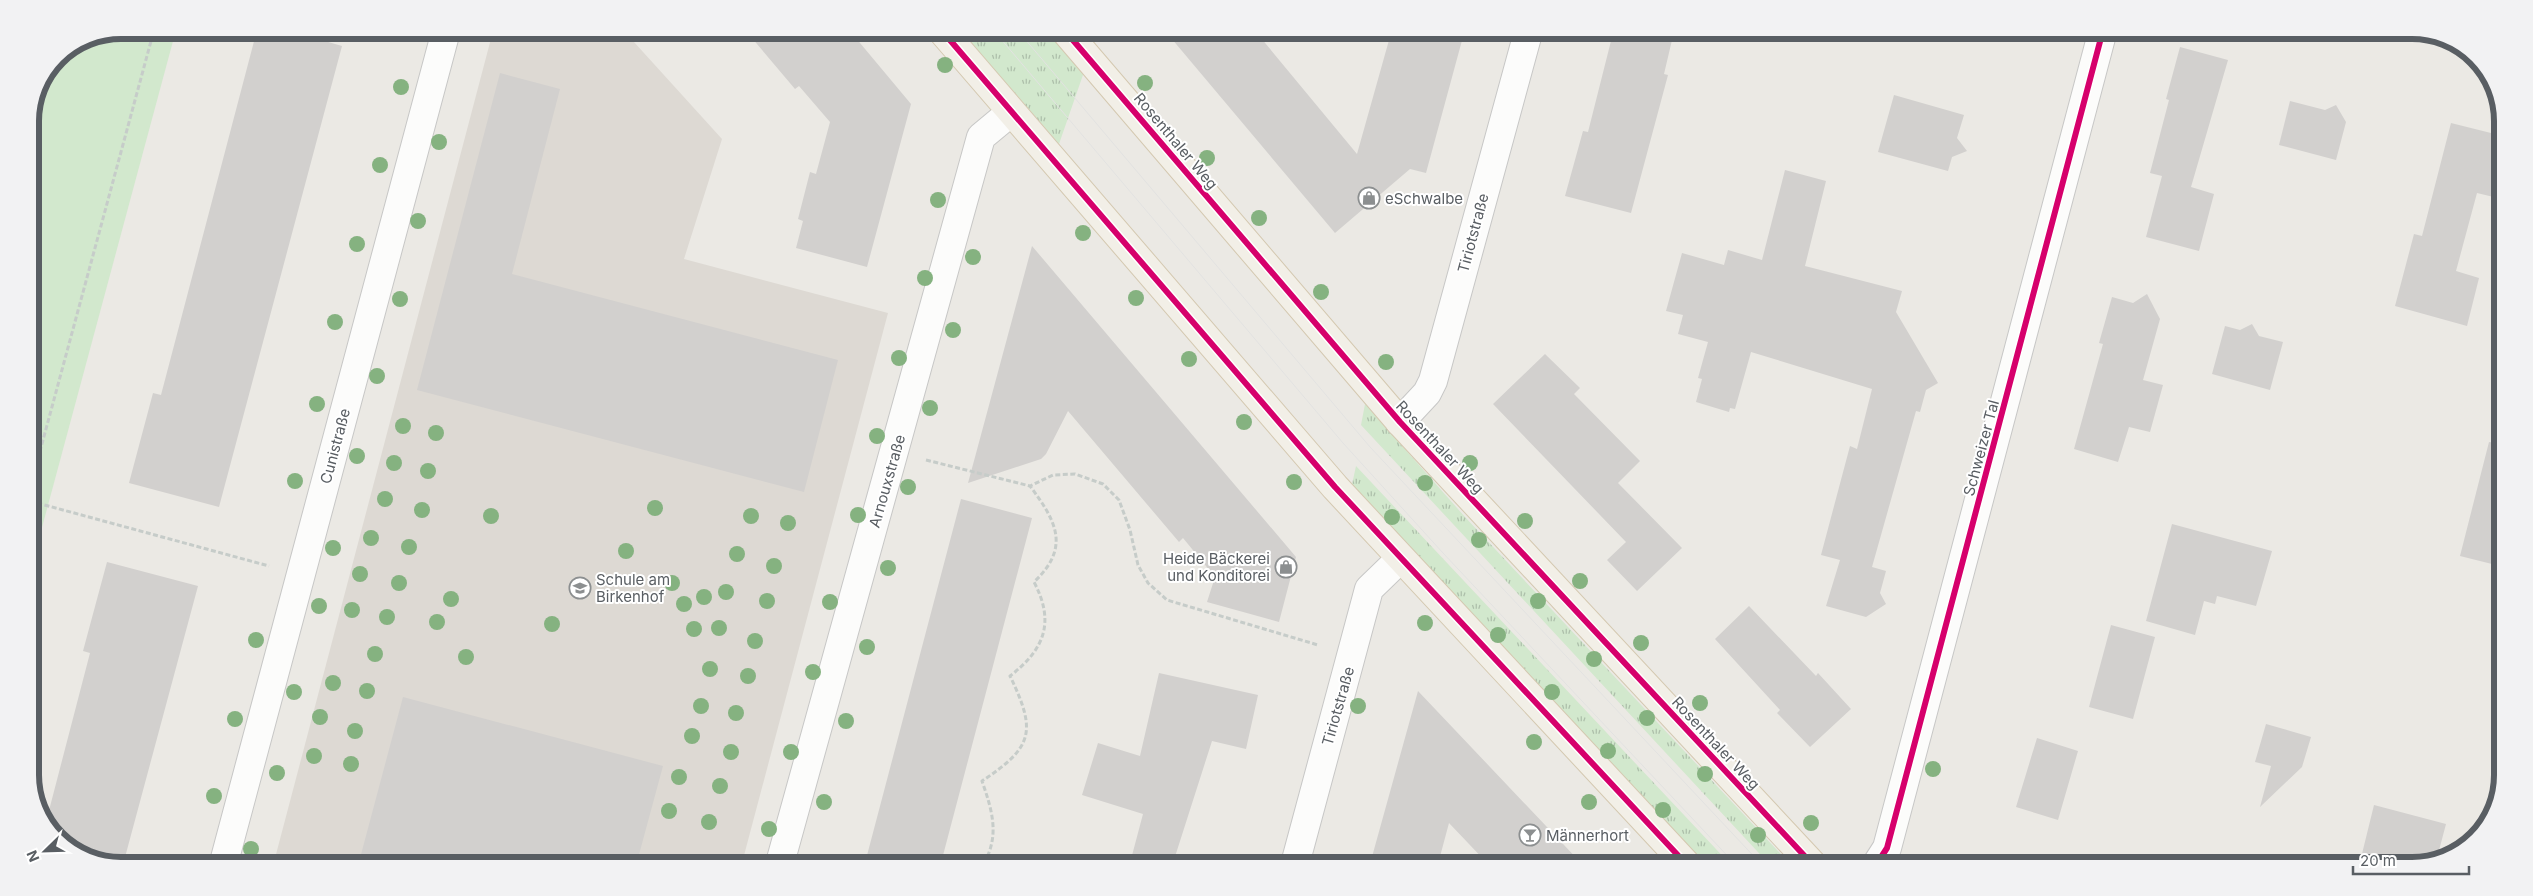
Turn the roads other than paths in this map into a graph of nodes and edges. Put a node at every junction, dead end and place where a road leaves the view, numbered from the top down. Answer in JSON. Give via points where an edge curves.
{"nodes":[{"id":1,"x":444,"y":39,"type":"edge"},
{"id":2,"x":949,"y":39,"type":"edge"},
{"id":3,"x":1072,"y":39,"type":"edge"},
{"id":4,"x":1526,"y":39,"type":"edge"},
{"id":5,"x":2101,"y":39,"type":"edge"},
{"id":6,"x":1011,"y":112,"type":"junction"},
{"id":7,"x":1400,"y":422,"type":"junction"},
{"id":8,"x":1400,"y":559,"type":"junction"},
{"id":9,"x":225,"y":857,"type":"edge"},
{"id":10,"x":782,"y":857,"type":"edge"},
{"id":11,"x":1297,"y":857,"type":"edge"},
{"id":12,"x":1680,"y":857,"type":"edge"},
{"id":13,"x":1806,"y":857,"type":"edge"},
{"id":14,"x":1881,"y":857,"type":"edge"}],
"edges":[{"from":1,"to":9,"type":"street","name":"Cunistraße"},
{"from":2,"to":6,"type":"main road"},
{"from":3,"to":7,"type":"main road","name":"Rosenthaler Weg"},
{"from":4,"to":7,"type":"street","name":"Tiriotstraße","via":[[1433,381],[1427,394]]},
{"from":5,"to":14,"type":"street","name":"Schweizer Tal","via":[[1931,686],[1887,848]]},
{"from":6,"to":8,"type":"main road"},
{"from":6,"to":10,"type":"street","name":"Arnouxstraße","via":[[982,137]]},
{"from":7,"to":13,"type":"main road","name":"Rosenthaler Weg"},
{"from":8,"to":11,"type":"street","name":"Tiriotstraße","via":[[1369,589]]},
{"from":8,"to":12,"type":"main road"}]}
